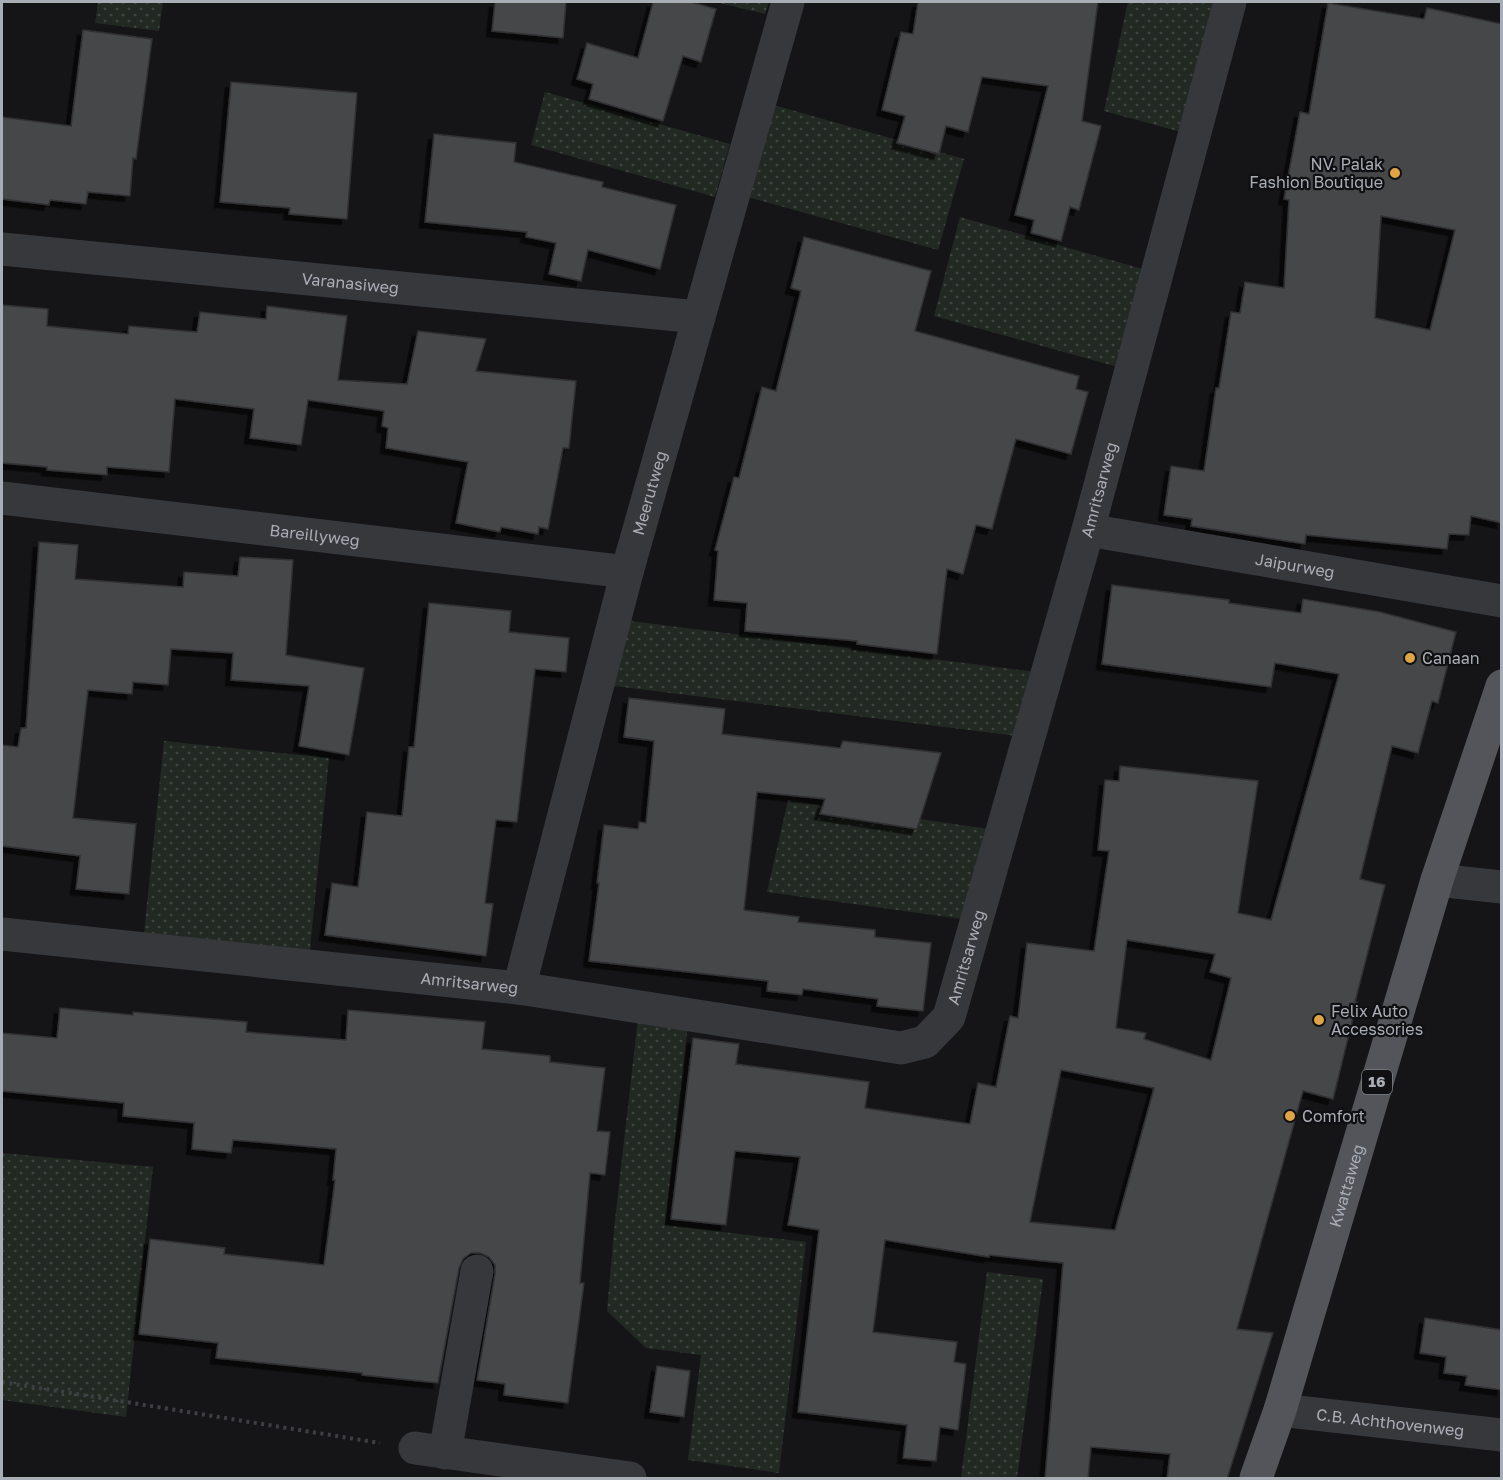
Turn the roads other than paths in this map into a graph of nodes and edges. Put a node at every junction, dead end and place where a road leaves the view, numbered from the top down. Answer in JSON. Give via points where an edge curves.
{"nodes":[{"id":1,"x":788,"y":2,"type":"edge"},
{"id":2,"x":1230,"y":2,"type":"edge"},
{"id":3,"x":2,"y":249,"type":"edge"},
{"id":4,"x":698,"y":316,"type":"junction"},
{"id":5,"x":2,"y":498,"type":"edge"},
{"id":6,"x":1088,"y":530,"type":"junction"},
{"id":7,"x":627,"y":572,"type":"junction"},
{"id":8,"x":1502,"y":601,"type":"edge"},
{"id":9,"x":1502,"y":686,"type":"edge"},
{"id":10,"x":1437,"y":880,"type":"junction"},
{"id":11,"x":1502,"y":887,"type":"edge"},
{"id":12,"x":2,"y":934,"type":"edge"},
{"id":13,"x":519,"y":988,"type":"junction"},
{"id":14,"x":477,"y":1271,"type":"dead end"},
{"id":15,"x":1280,"y":1410,"type":"junction"},
{"id":16,"x":1502,"y":1435,"type":"edge"},
{"id":17,"x":630,"y":1479,"type":"edge"},
{"id":18,"x":1256,"y":1479,"type":"edge"}],
"edges":[{"from":1,"to":4,"type":"street","name":"Meerutweg"},
{"from":2,"to":6,"type":"street","name":"Amritsarweg"},
{"from":3,"to":4,"type":"street","name":"Varanasiweg"},
{"from":4,"to":7,"type":"street","name":"Meerutweg"},
{"from":5,"to":7,"type":"street","name":"Bareillyweg"},
{"from":6,"to":8,"type":"street","name":"Jaipurweg"},
{"from":6,"to":13,"type":"street","name":"Amritsarweg","via":[[949,1017],[925,1042],[900,1048]]},
{"from":7,"to":13,"type":"street","name":"Meerutweg"},
{"from":9,"to":10,"type":"main road","name":"Kwattaweg","number":"16"},
{"from":10,"to":11,"type":"street"},
{"from":10,"to":15,"type":"main road","name":"Kwattaweg","number":"16"},
{"from":12,"to":13,"type":"street","name":"Amritsarweg"},
{"from":14,"to":17,"type":"street","via":[[430,1450]]},
{"from":15,"to":16,"type":"street","name":"C.B. Achthovenweg"},
{"from":15,"to":18,"type":"main road","name":"Kwattaweg","number":"16"}]}
